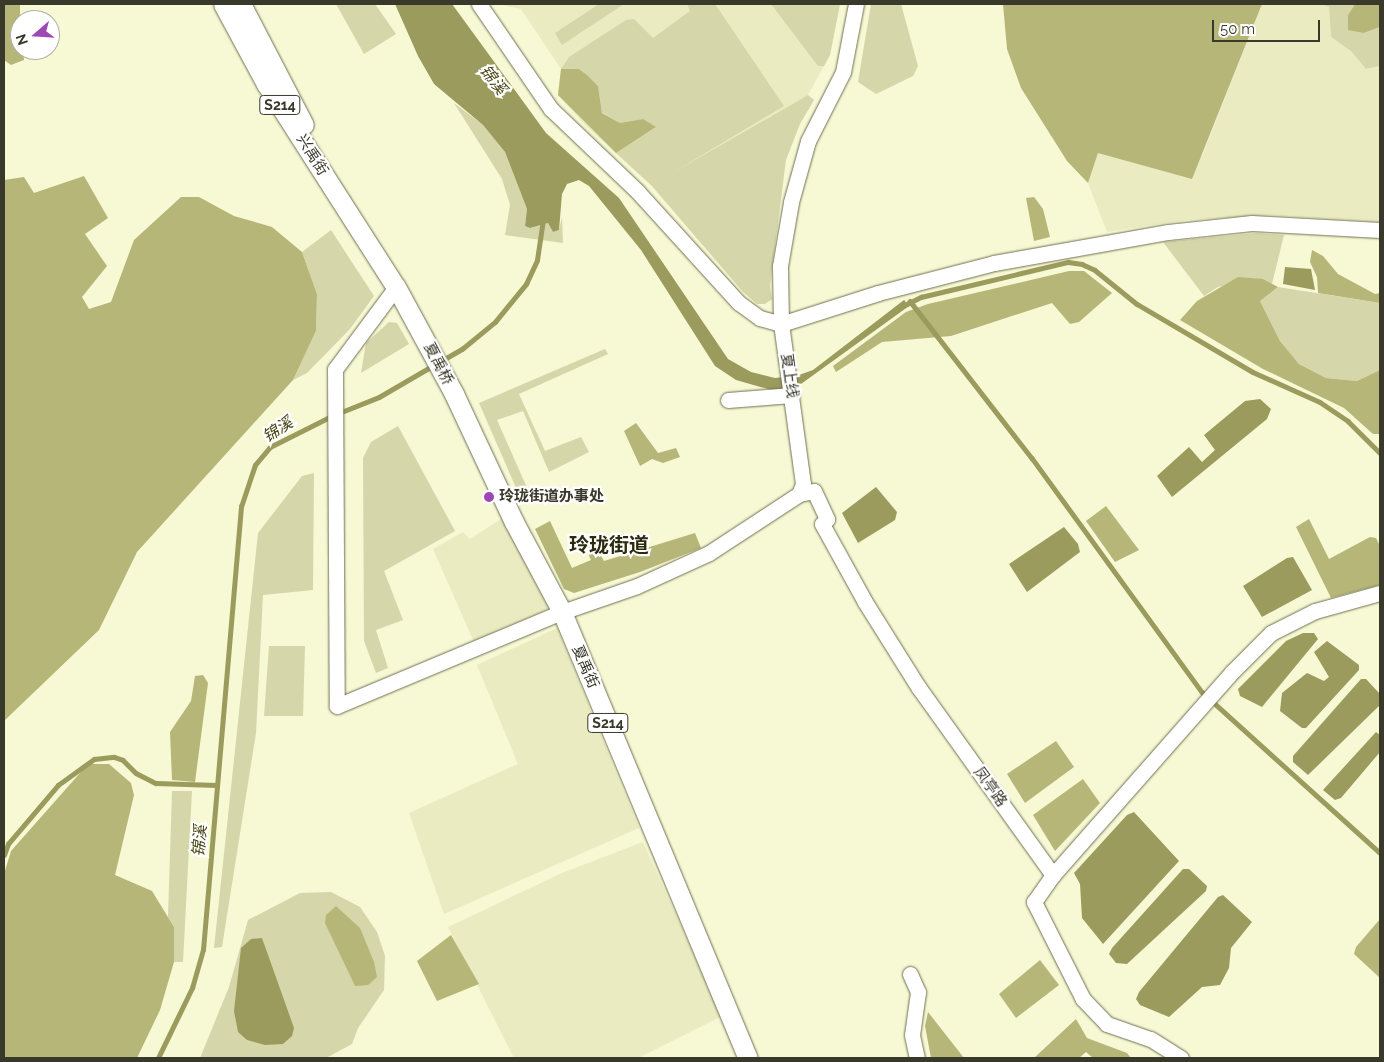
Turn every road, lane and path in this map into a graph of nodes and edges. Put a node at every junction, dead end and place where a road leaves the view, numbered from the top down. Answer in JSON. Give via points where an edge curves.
{"nodes":[{"id":1,"x":223,"y":4,"type":"edge"},
{"id":2,"x":241,"y":4,"type":"edge"},
{"id":3,"x":479,"y":4,"type":"edge"},
{"id":4,"x":856,"y":4,"type":"edge"},
{"id":5,"x":342,"y":202,"type":"junction"},
{"id":6,"x":1380,"y":230,"type":"edge"},
{"id":7,"x":396,"y":286,"type":"junction"},
{"id":8,"x":782,"y":324,"type":"junction"},
{"id":9,"x":454,"y":394,"type":"joint"},
{"id":10,"x":792,"y":395,"type":"junction"},
{"id":11,"x":728,"y":400,"type":"dead end"},
{"id":12,"x":799,"y":494,"type":"junction"},
{"id":13,"x":1380,"y":593,"type":"edge"},
{"id":14,"x":562,"y":612,"type":"junction"},
{"id":15,"x":1053,"y":875,"type":"junction"},
{"id":16,"x":910,"y":974,"type":"dead end"},
{"id":17,"x":748,"y":1058,"type":"edge"},
{"id":18,"x":916,"y":1058,"type":"edge"},
{"id":19,"x":1181,"y":1058,"type":"edge"}],
"edges":[{"from":1,"to":5,"type":"main road","name":"兴禹街","number":"S214","via":[[266,84]]},
{"from":2,"to":5,"type":"main road","name":"兴禹街","number":"S214","via":[[283,79]]},
{"from":3,"to":8,"type":"street","via":[[551,109],[637,191],[739,303],[760,318]]},
{"from":4,"to":8,"type":"street","name":"夏上线","via":[[843,72],[808,141],[791,202],[780,266]]},
{"from":5,"to":7,"type":"main road","name":"兴禹街","number":"S214"},
{"from":6,"to":8,"type":"street","via":[[1252,222],[1168,232],[994,262],[878,293]]},
{"from":7,"to":9,"type":"main road","name":"夏禹桥","number":"S214"},
{"from":7,"to":14,"type":"street","via":[[336,370],[337,706]]},
{"from":8,"to":10,"type":"street","name":"夏上线"},
{"from":9,"to":14,"type":"main road","name":"夏禹街","number":"S214","via":[[514,522]]},
{"from":10,"to":11,"type":"street"},
{"from":10,"to":12,"type":"street","name":"夏上线","via":[[803,484]]},
{"from":12,"to":14,"type":"street","via":[[709,553],[637,586]]},
{"from":12,"to":15,"type":"street","name":"凤亭路","via":[[814,491],[827,519],[822,524],[870,610],[919,688]]},
{"from":13,"to":15,"type":"street","via":[[1315,611],[1271,633],[1232,672]]},
{"from":14,"to":17,"type":"main road","name":"夏禹街","number":"S214"},
{"from":15,"to":19,"type":"street","via":[[1034,902],[1083,999],[1107,1024],[1150,1039]]},
{"from":16,"to":18,"type":"street","via":[[918,992],[912,1034]]}]}
